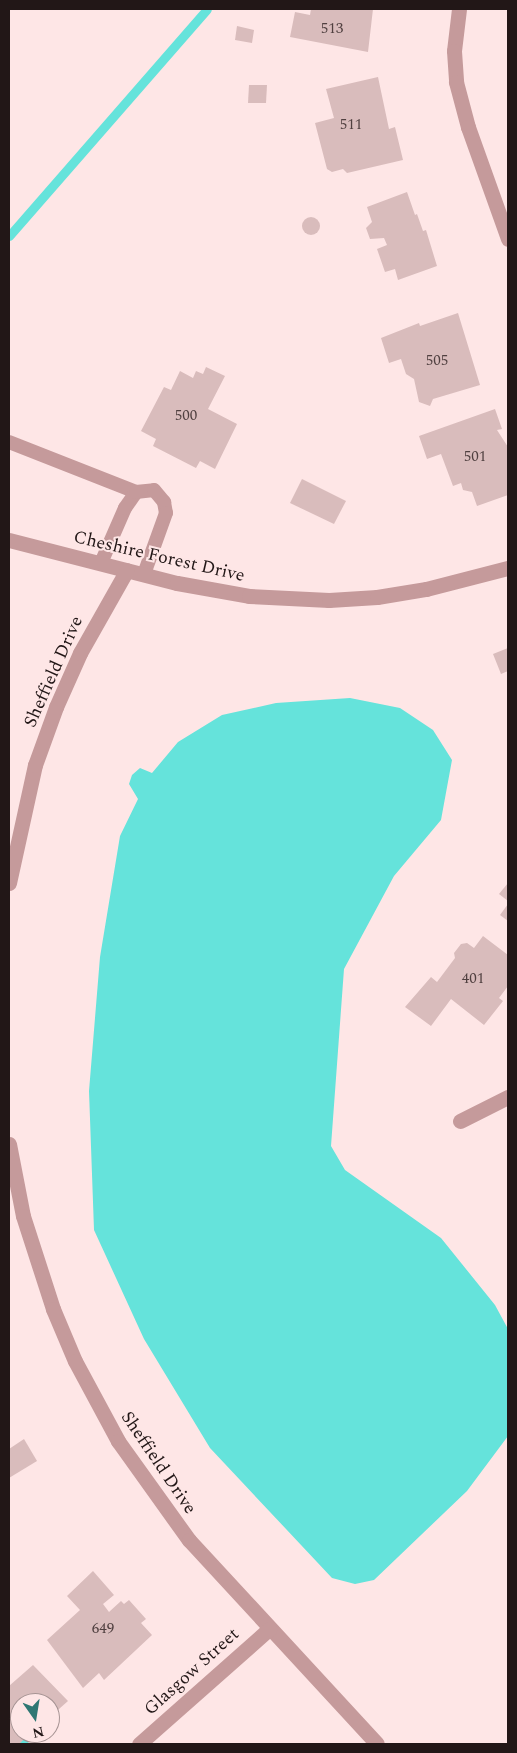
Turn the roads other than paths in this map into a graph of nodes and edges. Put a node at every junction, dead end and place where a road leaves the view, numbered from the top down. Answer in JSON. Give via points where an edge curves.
{"nodes":[{"id":1,"x":459,"y":9,"type":"edge"},
{"id":2,"x":508,"y":239,"type":"edge"},
{"id":3,"x":9,"y":442,"type":"edge"},
{"id":4,"x":136,"y":492,"type":"junction"},
{"id":5,"x":9,"y":540,"type":"edge"},
{"id":6,"x":101,"y":563,"type":"junction"},
{"id":7,"x":508,"y":568,"type":"edge"},
{"id":8,"x":127,"y":570,"type":"junction"},
{"id":9,"x":144,"y":574,"type":"junction"},
{"id":10,"x":9,"y":883,"type":"edge"},
{"id":11,"x":508,"y":1097,"type":"edge"},
{"id":12,"x":460,"y":1121,"type":"dead end"},
{"id":13,"x":9,"y":1144,"type":"edge"},
{"id":14,"x":269,"y":1629,"type":"junction"},
{"id":15,"x":139,"y":1744,"type":"edge"},
{"id":16,"x":377,"y":1744,"type":"edge"}],
"edges":[{"from":1,"to":2,"type":"street","via":[[454,51],[456,82],[468,127]]},
{"from":3,"to":4,"type":"lane"},
{"from":4,"to":6,"type":"lane","via":[[125,508]]},
{"from":4,"to":9,"type":"lane","via":[[154,490],[164,502],[166,513]]},
{"from":5,"to":6,"type":"street","name":"Cheshire Forest Drive"},
{"from":6,"to":8,"type":"street","name":"Cheshire Forest Drive"},
{"from":7,"to":9,"type":"street","name":"Cheshire Forest Drive","via":[[426,589],[329,600],[249,596]]},
{"from":8,"to":9,"type":"street","name":"Cheshire Forest Drive"},
{"from":8,"to":10,"type":"street","name":"Sheffield Drive","via":[[80,652],[56,706],[33,773]]},
{"from":11,"to":12,"type":"street"},
{"from":13,"to":14,"type":"street","name":"Sheffield Drive","via":[[23,1216],[52,1309],[75,1361],[118,1441],[189,1540]]},
{"from":14,"to":15,"type":"street","name":"Glasgow Street"},
{"from":14,"to":16,"type":"street","name":"Sheffield Drive"}]}
